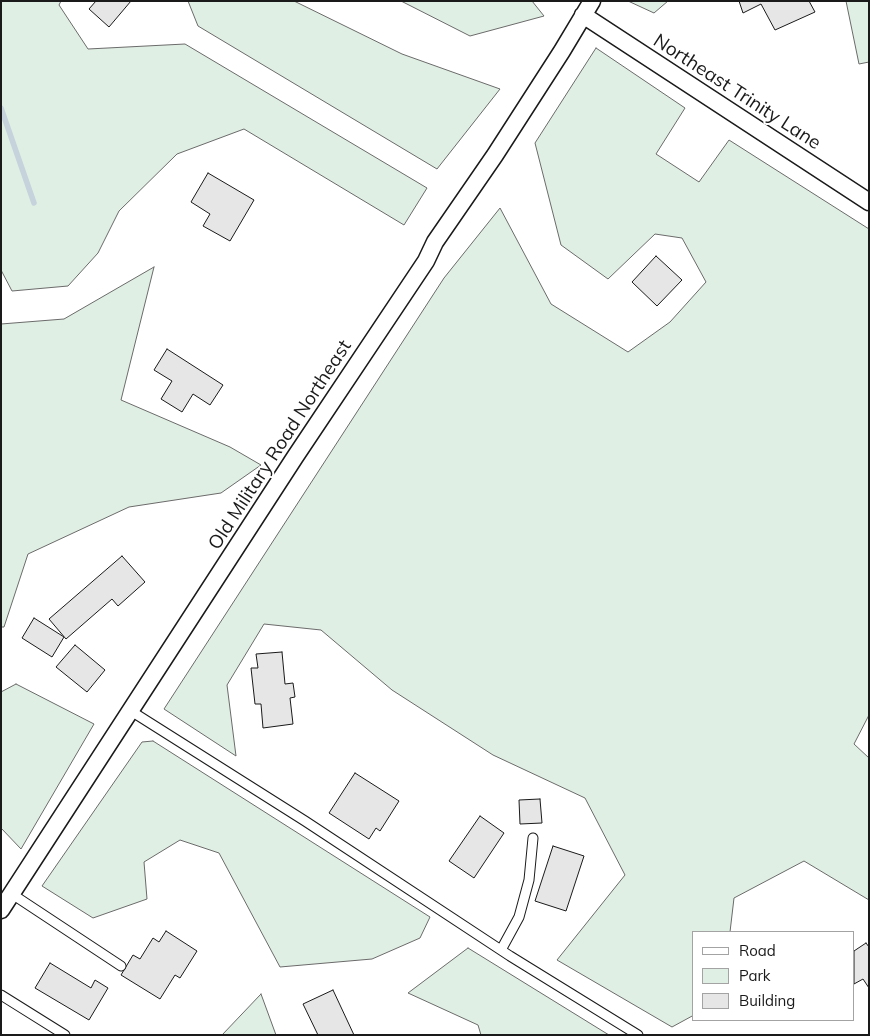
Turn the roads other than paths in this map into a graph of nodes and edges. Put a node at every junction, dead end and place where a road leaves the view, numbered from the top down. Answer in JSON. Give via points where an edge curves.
{"nodes":[{"id":1,"x":592,"y":1,"type":"edge"},
{"id":2,"x":582,"y":15,"type":"junction"},
{"id":3,"x":869,"y":202,"type":"edge"},
{"id":4,"x":131,"y":711,"type":"junction"},
{"id":5,"x":533,"y":838,"type":"dead end"},
{"id":6,"x":12,"y":894,"type":"junction"},
{"id":7,"x":1,"y":910,"type":"edge"},
{"id":8,"x":501,"y":950,"type":"junction"},
{"id":9,"x":121,"y":966,"type":"dead end"},
{"id":10,"x":1,"y":995,"type":"edge"},
{"id":11,"x":65,"y":1035,"type":"edge"},
{"id":12,"x":638,"y":1035,"type":"edge"}],
"edges":[{"from":1,"to":2,"type":"street","name":"Old Military Road Northeast"},
{"from":2,"to":3,"type":"street","name":"Northeast Trinity Lane"},
{"from":2,"to":4,"type":"street","name":"Old Military Road Northeast","via":[[562,51],[435,242],[426,261]]},
{"from":4,"to":6,"type":"street","name":"Old Military Road Northeast"},
{"from":4,"to":8,"type":"lane"},
{"from":5,"to":8,"type":"lane","via":[[529,880],[519,917]]},
{"from":6,"to":7,"type":"street","name":"Old Military Road Northeast"},
{"from":6,"to":9,"type":"lane"},
{"from":8,"to":12,"type":"lane"},
{"from":10,"to":11,"type":"lane"}]}
